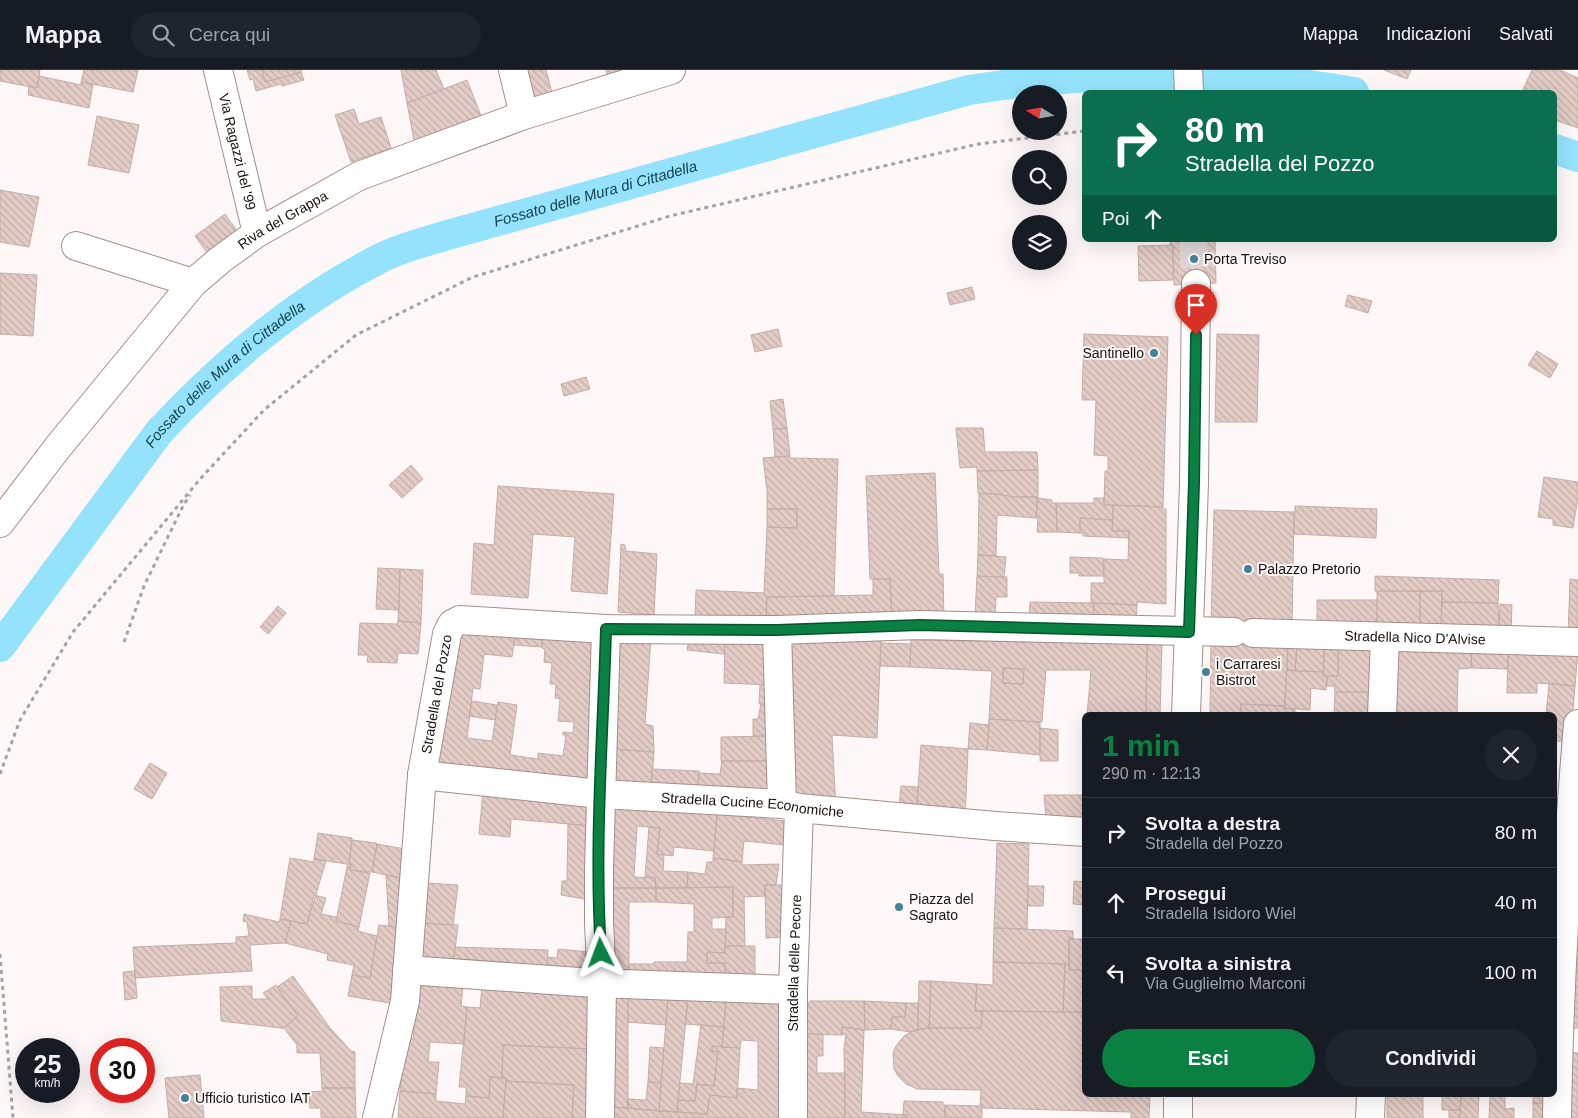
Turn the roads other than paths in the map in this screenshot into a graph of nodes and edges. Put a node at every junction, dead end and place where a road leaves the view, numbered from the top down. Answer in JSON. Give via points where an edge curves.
{"nodes":[{"id":1,"x":218,"y":70,"type":"edge"},
{"id":2,"x":513,"y":70,"type":"edge"},
{"id":3,"x":671,"y":70,"type":"edge"},
{"id":4,"x":1188,"y":70,"type":"edge"},
{"id":5,"x":1189,"y":90,"type":"edge"},
{"id":6,"x":524,"y":115,"type":"junction"},
{"id":7,"x":257,"y":233,"type":"junction"},
{"id":8,"x":76,"y":246,"type":"dead end"},
{"id":9,"x":193,"y":283,"type":"junction"},
{"id":10,"x":1196,"y":284,"type":"tunnel mouth"},
{"id":11,"x":0,"y":523,"type":"edge"},
{"id":12,"x":606,"y":629,"type":"junction"},
{"id":13,"x":777,"y":630,"type":"junction"},
{"id":14,"x":1189,"y":632,"type":"junction"},
{"id":15,"x":1385,"y":637,"type":"junction"},
{"id":16,"x":1578,"y":642,"type":"edge"},
{"id":17,"x":1186,"y":712,"type":"edge"},
{"id":18,"x":1382,"y":712,"type":"edge"},
{"id":19,"x":1578,"y":724,"type":"edge"},
{"id":20,"x":422,"y":775,"type":"junction"},
{"id":21,"x":600,"y":794,"type":"junction"},
{"id":22,"x":790,"y":806,"type":"junction"},
{"id":23,"x":1082,"y":832,"type":"edge"},
{"id":24,"x":1567,"y":853,"type":"edge"},
{"id":25,"x":407,"y":970,"type":"junction"},
{"id":26,"x":602,"y":983,"type":"junction"},
{"id":27,"x":793,"y":990,"type":"junction"},
{"id":28,"x":1564,"y":1041,"type":"edge"},
{"id":29,"x":1178,"y":1097,"type":"edge"},
{"id":30,"x":1370,"y":1097,"type":"edge"},
{"id":31,"x":377,"y":1118,"type":"edge"},
{"id":32,"x":600,"y":1118,"type":"edge"},
{"id":33,"x":793,"y":1118,"type":"edge"},
{"id":34,"x":1178,"y":1118,"type":"edge"},
{"id":35,"x":1370,"y":1118,"type":"edge"},
{"id":36,"x":1558,"y":1118,"type":"edge"}],
"edges":[{"from":1,"to":7,"type":"street","name":"Via Ragazzi del '99"},
{"from":2,"to":6,"type":"street"},
{"from":3,"to":6,"type":"street","name":"Riva del Grappa"},
{"from":4,"to":5,"type":"street"},
{"from":6,"to":7,"type":"street","name":"Riva del Grappa","via":[[359,176]]},
{"from":7,"to":9,"type":"street","name":"Riva del Grappa"},
{"from":8,"to":9,"type":"street"},
{"from":9,"to":11,"type":"street","name":"Riva del Grappa"},
{"from":10,"to":14,"type":"street"},
{"from":12,"to":13,"type":"street","name":"Stradella del Pozzo"},
{"from":12,"to":20,"type":"street","name":"Stradella del Pozzo","via":[[460,620],[452,624],[447,634]]},
{"from":12,"to":21,"type":"street"},
{"from":13,"to":14,"type":"street","name":"Stradella del Pozzo","via":[[920,625]]},
{"from":13,"to":22,"type":"street","name":"Stradella delle Pecore"},
{"from":14,"to":15,"type":"street","name":"Stradella Nico D'Alvise"},
{"from":14,"to":17,"type":"street"},
{"from":15,"to":16,"type":"street","name":"Stradella Nico D'Alvise"},
{"from":15,"to":18,"type":"street"},
{"from":19,"to":24,"type":"street"},
{"from":20,"to":21,"type":"street","name":"Stradella Cucine Economiche"},
{"from":20,"to":25,"type":"street","name":"Stradella del Pozzo"},
{"from":21,"to":22,"type":"street","name":"Stradella Cucine Economiche"},
{"from":21,"to":26,"type":"street"},
{"from":22,"to":23,"type":"street","name":"Stradella Cucine Economiche"},
{"from":22,"to":27,"type":"street","name":"Stradella delle Pecore"},
{"from":24,"to":28,"type":"street"},
{"from":25,"to":26,"type":"street"},
{"from":25,"to":31,"type":"street","name":"Stradella del Pozzo","via":[[405,1001]]},
{"from":26,"to":27,"type":"street"},
{"from":26,"to":32,"type":"street"},
{"from":27,"to":33,"type":"street","name":"Stradella delle Pecore"},
{"from":28,"to":36,"type":"street"},
{"from":29,"to":34,"type":"street"},
{"from":30,"to":35,"type":"street"}]}
